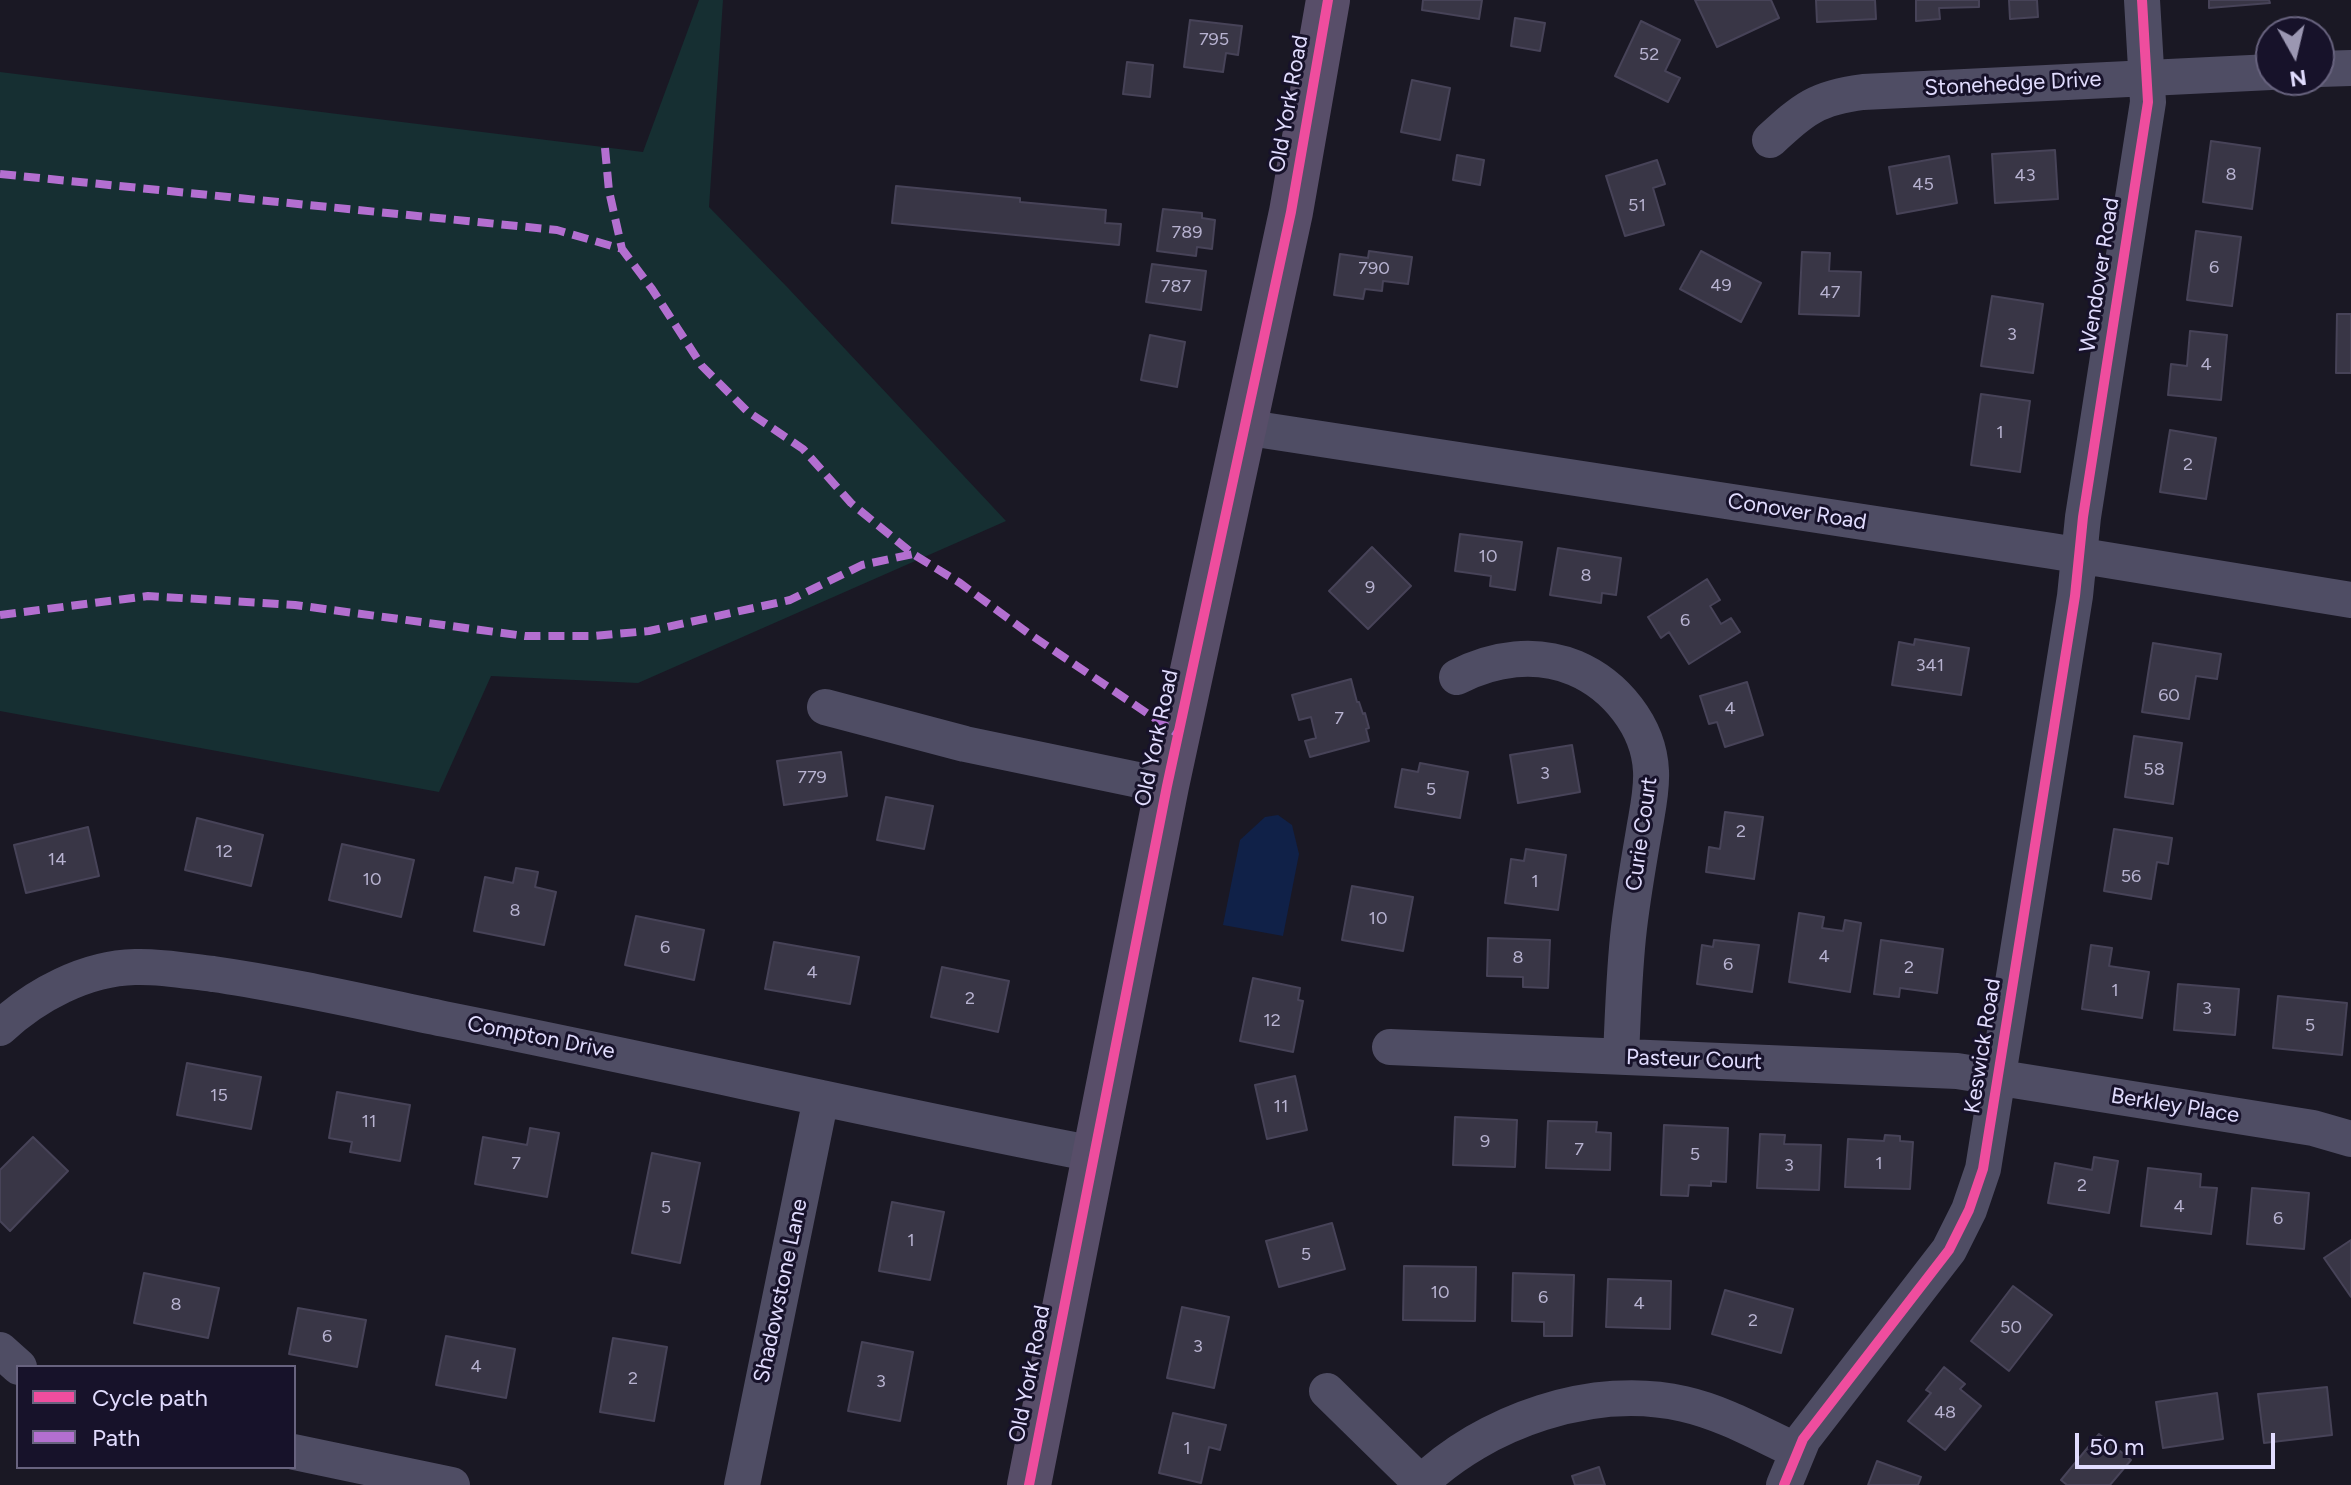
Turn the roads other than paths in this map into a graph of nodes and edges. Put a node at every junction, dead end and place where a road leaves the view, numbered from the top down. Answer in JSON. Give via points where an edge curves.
{"nodes":[{"id":1,"x":1328,"y":0,"type":"edge"},
{"id":2,"x":2142,"y":0,"type":"edge"},
{"id":3,"x":2255,"y":73,"type":"edge"},
{"id":4,"x":2147,"y":78,"type":"junction"},
{"id":5,"x":1770,"y":140,"type":"dead end"},
{"id":6,"x":1243,"y":427,"type":"junction"},
{"id":7,"x":2079,"y":556,"type":"junction"},
{"id":8,"x":2351,"y":600,"type":"edge"},
{"id":9,"x":1457,"y":677,"type":"dead end"},
{"id":10,"x":825,"y":707,"type":"dead end"},
{"id":11,"x":1167,"y":786,"type":"junction"},
{"id":12,"x":0,"y":1028,"type":"edge"},
{"id":13,"x":1390,"y":1047,"type":"dead end"},
{"id":14,"x":1621,"y":1056,"type":"junction"},
{"id":15,"x":1998,"y":1076,"type":"junction"},
{"id":16,"x":821,"y":1098,"type":"junction"},
{"id":17,"x":2351,"y":1139,"type":"edge"},
{"id":18,"x":1094,"y":1154,"type":"junction"},
{"id":19,"x":0,"y":1350,"type":"edge"},
{"id":20,"x":17,"y":1365,"type":"edge"},
{"id":21,"x":1327,"y":1391,"type":"dead end"},
{"id":22,"x":1797,"y":1451,"type":"junction"},
{"id":23,"x":296,"y":1452,"type":"edge"},
{"id":24,"x":1420,"y":1484,"type":"edge"},
{"id":25,"x":452,"y":1485,"type":"edge"},
{"id":26,"x":742,"y":1485,"type":"edge"},
{"id":27,"x":1029,"y":1485,"type":"edge"},
{"id":28,"x":1784,"y":1485,"type":"edge"}],
"edges":[{"from":1,"to":6,"type":"main road","name":"Old York Road","via":[[1291,212]]},
{"from":2,"to":4,"type":"street","name":"Wendover Road"},
{"from":3,"to":4,"type":"street","name":"Stonehedge Drive"},
{"from":4,"to":5,"type":"street","name":"Stonehedge Drive","via":[[1833,96],[1802,111]]},
{"from":4,"to":7,"type":"street","name":"Wendover Road","via":[[2148,102]]},
{"from":6,"to":7,"type":"street","name":"Conover Road"},
{"from":6,"to":11,"type":"main road","name":"Old York Road"},
{"from":7,"to":8,"type":"street","name":"Conover Road"},
{"from":7,"to":15,"type":"street","name":"Keswick Road"},
{"from":9,"to":14,"type":"street","name":"Curie Court","via":[[1500,660],[1558,663],[1605,686],[1637,724],[1651,782],[1629,927]]},
{"from":10,"to":11,"type":"street","via":[[965,744]]},
{"from":11,"to":18,"type":"main road","name":"Old York Road"},
{"from":12,"to":16,"type":"street","name":"Compton Drive","via":[[53,990],[92,974],[133,967],[172,969],[249,979]]},
{"from":13,"to":14,"type":"street","name":"Pasteur Court"},
{"from":14,"to":15,"type":"street","name":"Pasteur Court"},
{"from":15,"to":17,"type":"street","name":"Berkley Place","via":[[2313,1128]]},
{"from":15,"to":22,"type":"street","name":"Keswick Road","via":[[1983,1169],[1959,1233]]},
{"from":16,"to":18,"type":"street","name":"Compton Drive"},
{"from":16,"to":26,"type":"street","name":"Shadowstone Lane"},
{"from":18,"to":27,"type":"main road","name":"Old York Road"},
{"from":19,"to":20,"type":"street"},
{"from":21,"to":24,"type":"street"},
{"from":22,"to":24,"type":"street","via":[[1688,1405],[1614,1400],[1565,1406],[1511,1423],[1451,1458]]},
{"from":22,"to":28,"type":"street","name":"Keswick Road"},
{"from":23,"to":25,"type":"street"}]}
